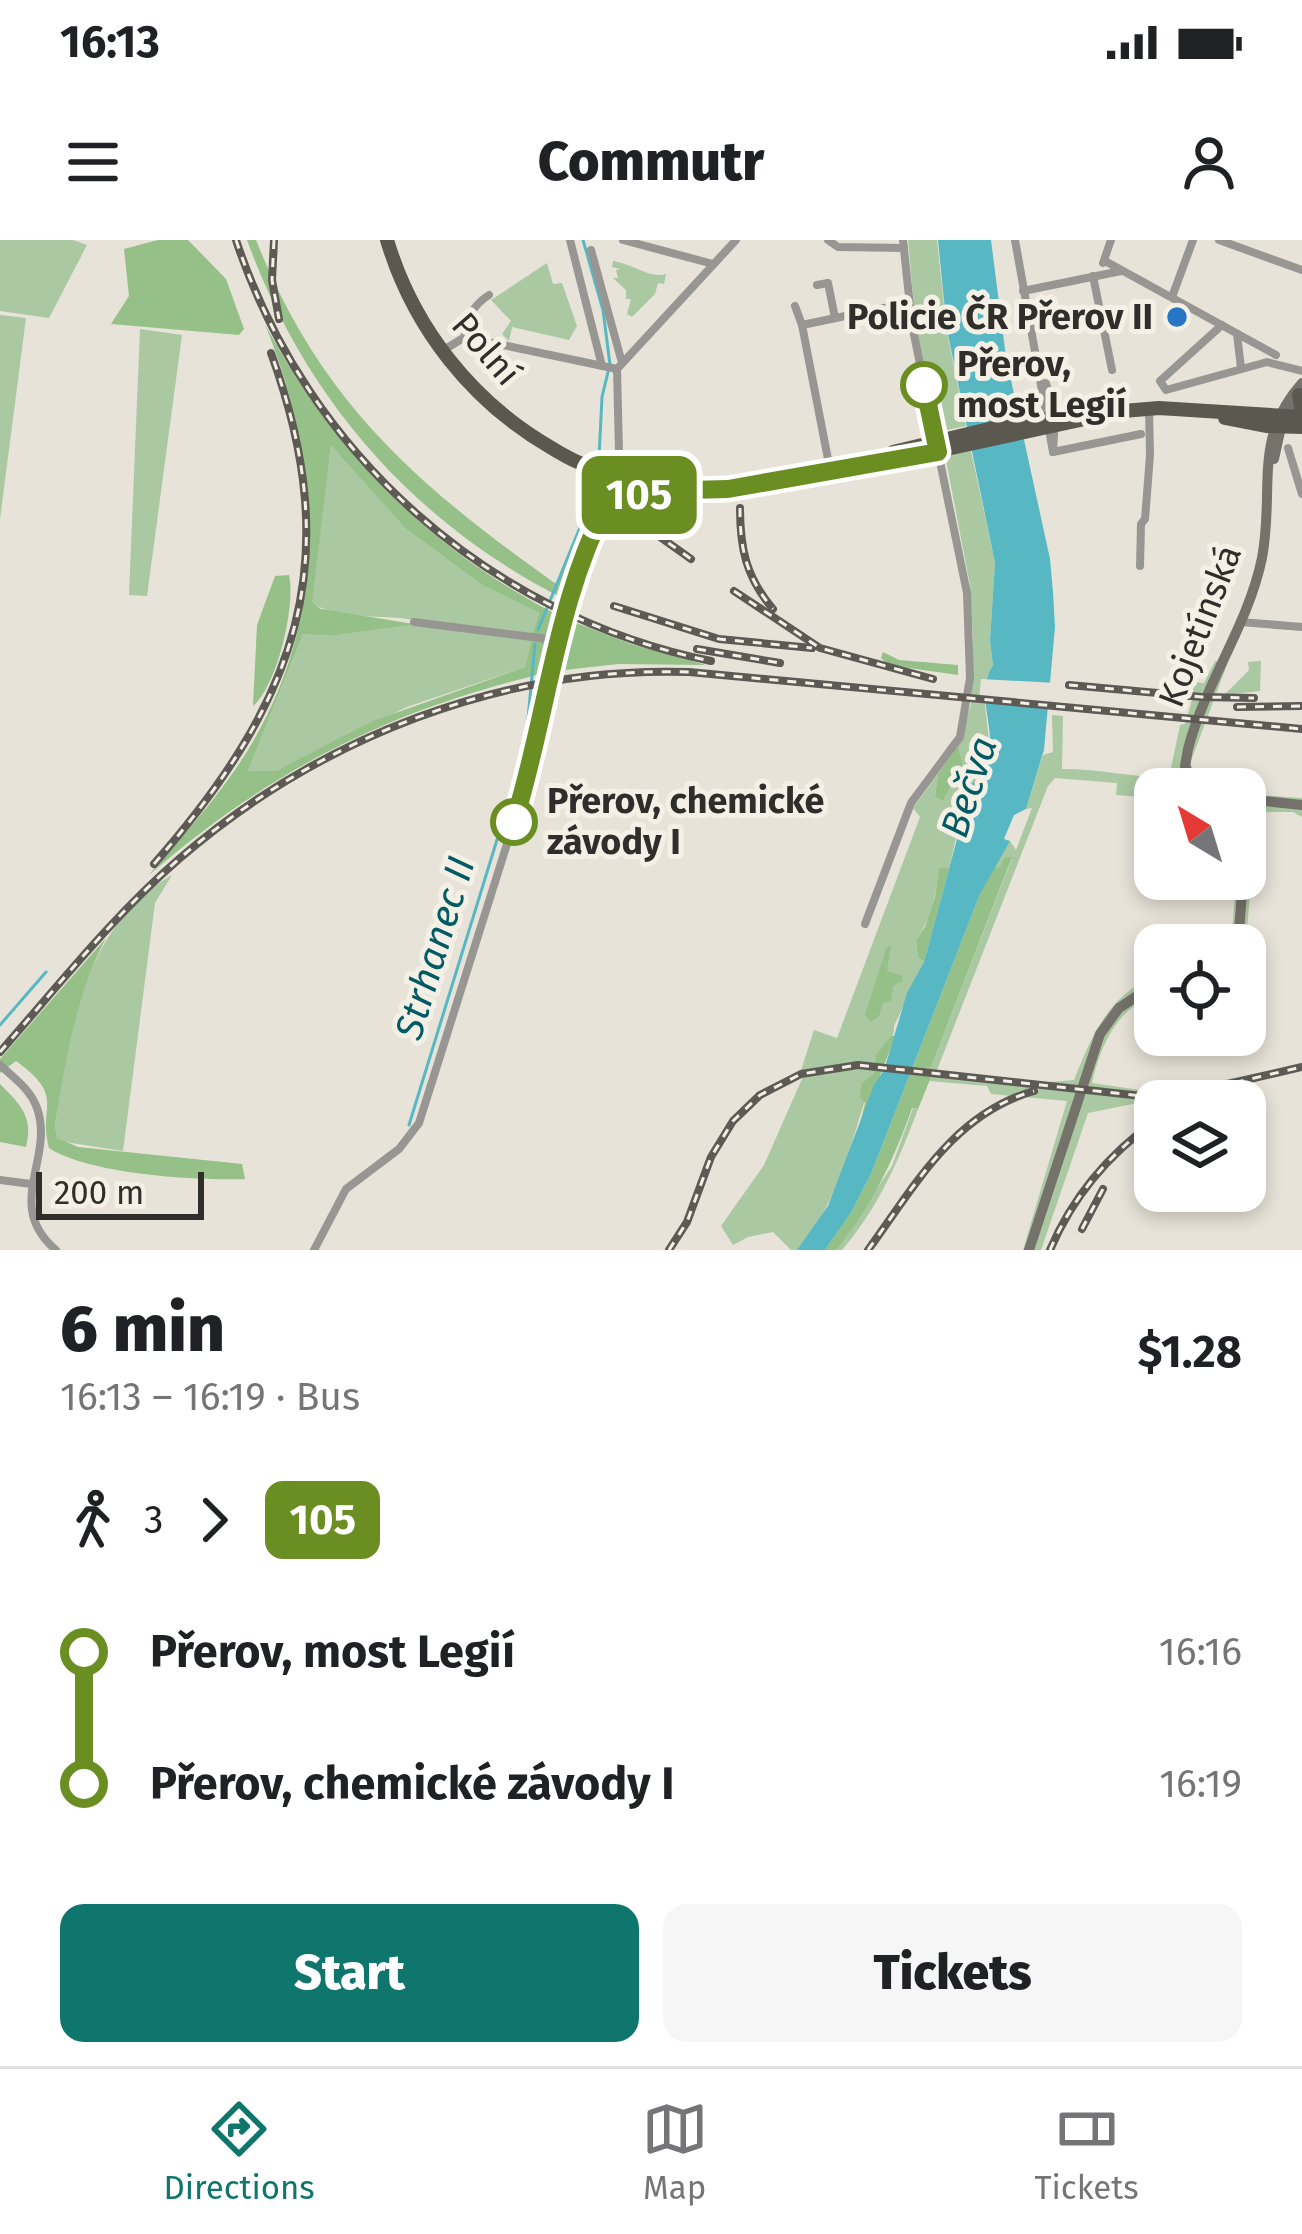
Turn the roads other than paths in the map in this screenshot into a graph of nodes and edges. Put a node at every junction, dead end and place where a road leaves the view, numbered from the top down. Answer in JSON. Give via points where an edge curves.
{"nodes":[{"id":1,"x":386,"y":240,"type":"edge"},
{"id":2,"x":570,"y":240,"type":"edge"},
{"id":3,"x":623,"y":240,"type":"edge"},
{"id":4,"x":668,"y":240,"type":"edge"},
{"id":5,"x":736,"y":240,"type":"edge"},
{"id":6,"x":828,"y":240,"type":"edge"},
{"id":7,"x":1016,"y":240,"type":"edge"},
{"id":8,"x":1111,"y":240,"type":"edge"},
{"id":9,"x":1192,"y":240,"type":"edge"},
{"id":10,"x":1219,"y":240,"type":"edge"},
{"id":11,"x":903,"y":244,"type":"edge"},
{"id":12,"x":591,"y":250,"type":"dead end"},
{"id":13,"x":666,"y":251,"type":"junction"},
{"id":14,"x":1105,"y":261,"type":"junction"},
{"id":15,"x":713,"y":264,"type":"junction"},
{"id":16,"x":1123,"y":270,"type":"junction"},
{"id":17,"x":1302,"y":271,"type":"edge"},
{"id":18,"x":1095,"y":275,"type":"junction"},
{"id":19,"x":818,"y":285,"type":"dead end"},
{"id":20,"x":1023,"y":291,"type":"junction"},
{"id":21,"x":489,"y":295,"type":"dead end"},
{"id":22,"x":1172,"y":297,"type":"junction"},
{"id":23,"x":908,"y":303,"type":"junction"},
{"id":24,"x":795,"y":306,"type":"dead end"},
{"id":25,"x":835,"y":318,"type":"junction"},
{"id":26,"x":802,"y":325,"type":"junction"},
{"id":27,"x":1222,"y":325,"type":"junction"},
{"id":28,"x":1236,"y":332,"type":"junction"},
{"id":29,"x":465,"y":338,"type":"junction"},
{"id":30,"x":442,"y":351,"type":"junction"},
{"id":31,"x":1276,"y":355,"type":"dead end"},
{"id":32,"x":619,"y":364,"type":"junction"},
{"id":33,"x":602,"y":366,"type":"junction"},
{"id":34,"x":1243,"y":367,"type":"junction"},
{"id":35,"x":1112,"y":370,"type":"dead end"},
{"id":36,"x":1302,"y":371,"type":"edge"},
{"id":37,"x":1149,"y":408,"type":"junction"},
{"id":38,"x":1291,"y":409,"type":"edge"},
{"id":39,"x":1052,"y":423,"type":"junction"},
{"id":40,"x":1302,"y":427,"type":"edge"},
{"id":41,"x":1141,"y":434,"type":"dead end"},
{"id":42,"x":943,"y":445,"type":"junction"},
{"id":43,"x":1288,"y":448,"type":"dead end"},
{"id":44,"x":579,"y":462,"type":"junction"},
{"id":45,"x":829,"y":464,"type":"junction"},
{"id":46,"x":618,"y":468,"type":"junction"},
{"id":47,"x":640,"y":476,"type":"junction"},
{"id":48,"x":607,"y":489,"type":"junction"},
{"id":49,"x":684,"y":490,"type":"junction"},
{"id":50,"x":1302,"y":494,"type":"edge"},
{"id":51,"x":639,"y":495,"type":"junction"},
{"id":52,"x":1140,"y":566,"type":"dead end"},
{"id":53,"x":414,"y":622,"type":"dead end"},
{"id":54,"x":1241,"y":622,"type":"junction"},
{"id":55,"x":1302,"y":627,"type":"edge"},
{"id":56,"x":556,"y":640,"type":"junction"},
{"id":57,"x":1186,"y":768,"type":"edge"},
{"id":58,"x":1266,"y":802,"type":"edge"},
{"id":59,"x":1302,"y":806,"type":"edge"},
{"id":60,"x":865,"y":924,"type":"dead end"},
{"id":61,"x":1134,"y":998,"type":"edge"},
{"id":62,"x":0,"y":1065,"type":"edge"},
{"id":63,"x":0,"y":1180,"type":"edge"},
{"id":64,"x":32,"y":1184,"type":"junction"},
{"id":65,"x":56,"y":1250,"type":"edge"},
{"id":66,"x":314,"y":1250,"type":"edge"},
{"id":67,"x":1029,"y":1250,"type":"edge"}],
"edges":[{"from":1,"to":30,"type":"main road","name":"Polní"},
{"from":2,"to":33,"type":"street"},
{"from":3,"to":13,"type":"street"},
{"from":4,"to":13,"type":"street"},
{"from":5,"to":15,"type":"street"},
{"from":6,"to":11,"type":"street","via":[[838,247]]},
{"from":7,"to":20,"type":"street"},
{"from":8,"to":14,"type":"street"},
{"from":9,"to":22,"type":"street"},
{"from":10,"to":17,"type":"street"},
{"from":11,"to":23,"type":"street"},
{"from":12,"to":32,"type":"street"},
{"from":13,"to":15,"type":"street"},
{"from":14,"to":16,"type":"street"},
{"from":14,"to":18,"type":"street"},
{"from":15,"to":32,"type":"street"},
{"from":16,"to":18,"type":"street"},
{"from":16,"to":22,"type":"street"},
{"from":18,"to":20,"type":"street"},
{"from":18,"to":35,"type":"street"},
{"from":19,"to":25,"type":"street","via":[[828,283]]},
{"from":20,"to":39,"type":"street"},
{"from":21,"to":29,"type":"street","via":[[477,303]]},
{"from":22,"to":27,"type":"street"},
{"from":23,"to":25,"type":"street"},
{"from":23,"to":42,"type":"street"},
{"from":24,"to":26,"type":"street"},
{"from":25,"to":26,"type":"street"},
{"from":26,"to":45,"type":"street"},
{"from":27,"to":28,"type":"street"},
{"from":27,"to":34,"type":"street","via":[[1160,381],[1172,392]]},
{"from":28,"to":31,"type":"street"},
{"from":28,"to":34,"type":"street"},
{"from":29,"to":30,"type":"street"},
{"from":29,"to":33,"type":"street"},
{"from":30,"to":44,"type":"main road","name":"Polní","via":[[508,419]]},
{"from":32,"to":33,"type":"street"},
{"from":32,"to":46,"type":"street"},
{"from":34,"to":36,"type":"street","via":[[1279,363]]},
{"from":37,"to":38,"type":"main road"},
{"from":37,"to":39,"type":"main road"},
{"from":37,"to":52,"type":"street"},
{"from":38,"to":40,"type":"main road"},
{"from":38,"to":54,"type":"main road","name":"Kojetínská"},
{"from":39,"to":41,"type":"street","via":[[1053,452]]},
{"from":39,"to":42,"type":"main road"},
{"from":42,"to":45,"type":"main road"},
{"from":42,"to":60,"type":"street","via":[[967,593],[967,715],[958,741],[911,802]]},
{"from":43,"to":50,"type":"street"},
{"from":44,"to":46,"type":"main road","name":"Polní"},
{"from":44,"to":48,"type":"main road","name":"Polní"},
{"from":45,"to":49,"type":"main road","via":[[728,489]]},
{"from":46,"to":47,"type":"main road"},
{"from":46,"to":48,"type":"main road","via":[[604,472]]},
{"from":47,"to":49,"type":"main road"},
{"from":47,"to":51,"type":"main road"},
{"from":48,"to":51,"type":"main road","via":[[626,499]]},
{"from":48,"to":56,"type":"street","bridge":true},
{"from":49,"to":51,"type":"main road"},
{"from":53,"to":56,"type":"street"},
{"from":54,"to":55,"type":"street"},
{"from":54,"to":57,"type":"main road","name":"Kojetínská","via":[[1207,693]]},
{"from":56,"to":66,"type":"street","bridge":true,"via":[[531,768],[418,1123],[400,1150],[346,1189]]},
{"from":58,"to":59,"type":"main road"},
{"from":61,"to":67,"type":"main road","via":[[1100,1034]]},
{"from":62,"to":64,"type":"street","via":[[38,1112]]},
{"from":63,"to":64,"type":"street"},
{"from":64,"to":65,"type":"street","via":[[33,1217]]}]}
